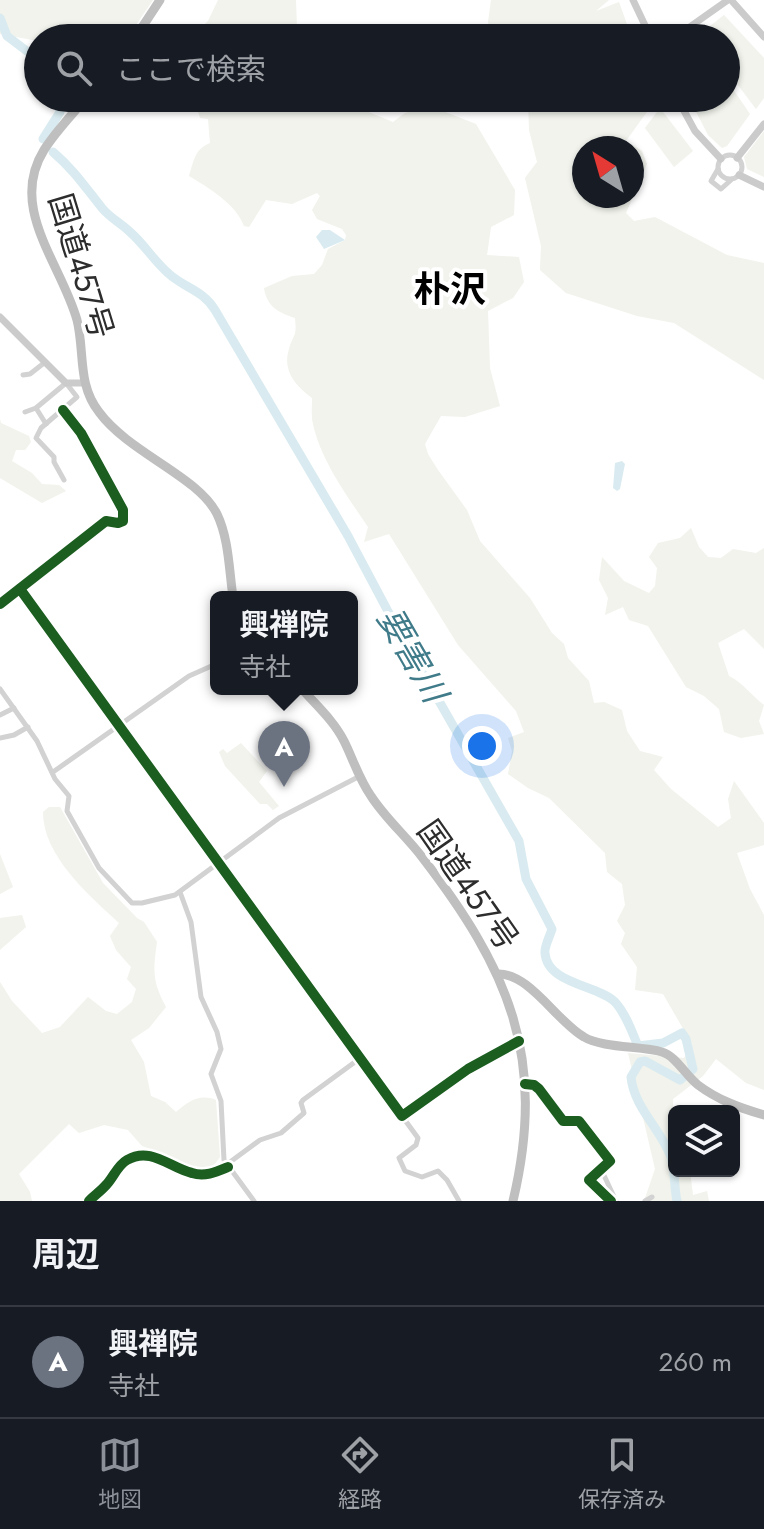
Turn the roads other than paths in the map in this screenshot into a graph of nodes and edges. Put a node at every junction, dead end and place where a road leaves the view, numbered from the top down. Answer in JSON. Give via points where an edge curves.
{"nodes":[{"id":1,"x":160,"y":0,"type":"edge"},
{"id":2,"x":633,"y":0,"type":"edge"},
{"id":3,"x":730,"y":0,"type":"edge"},
{"id":4,"x":144,"y":24,"type":"edge"},
{"id":5,"x":644,"y":24,"type":"edge"},
{"id":6,"x":695,"y":24,"type":"edge"},
{"id":7,"x":764,"y":37,"type":"edge"},
{"id":8,"x":75,"y":112,"type":"edge"},
{"id":9,"x":685,"y":112,"type":"edge"},
{"id":10,"x":764,"y":124,"type":"edge"},
{"id":11,"x":737,"y":158,"type":"junction"},
{"id":12,"x":721,"y":159,"type":"junction"},
{"id":13,"x":718,"y":169,"type":"junction"},
{"id":14,"x":735,"y":177,"type":"junction"},
{"id":15,"x":764,"y":187,"type":"edge"},
{"id":16,"x":0,"y":317,"type":"edge"},
{"id":17,"x":44,"y":363,"type":"junction"},
{"id":18,"x":23,"y":375,"type":"dead end"},
{"id":19,"x":66,"y":383,"type":"junction"},
{"id":20,"x":83,"y":383,"type":"junction"},
{"id":21,"x":36,"y":408,"type":"junction"},
{"id":22,"x":63,"y":410,"type":"junction"},
{"id":23,"x":25,"y":412,"type":"dead end"},
{"id":24,"x":46,"y":425,"type":"junction"},
{"id":25,"x":64,"y":480,"type":"dead end"},
{"id":26,"x":20,"y":589,"type":"junction"},
{"id":27,"x":232,"y":591,"type":"edge"},
{"id":28,"x":0,"y":604,"type":"edge"},
{"id":29,"x":210,"y":667,"type":"edge"},
{"id":30,"x":0,"y":689,"type":"edge"},
{"id":31,"x":307,"y":695,"type":"edge"},
{"id":32,"x":14,"y":708,"type":"junction"},
{"id":33,"x":0,"y":715,"type":"edge"},
{"id":34,"x":119,"y":726,"type":"junction"},
{"id":35,"x":28,"y":727,"type":"junction"},
{"id":36,"x":0,"y":738,"type":"edge"},
{"id":37,"x":53,"y":772,"type":"junction"},
{"id":38,"x":360,"y":776,"type":"junction"},
{"id":39,"x":218,"y":863,"type":"junction"},
{"id":40,"x":180,"y":892,"type":"junction"},
{"id":41,"x":497,"y":974,"type":"junction"},
{"id":42,"x":519,"y":1041,"type":"junction"},
{"id":43,"x":359,"y":1059,"type":"junction"},
{"id":44,"x":525,"y":1084,"type":"junction"},
{"id":45,"x":764,"y":1115,"type":"edge"},
{"id":46,"x":402,"y":1116,"type":"junction"},
{"id":47,"x":227,"y":1166,"type":"junction"},
{"id":48,"x":601,"y":1169,"type":"junction"},
{"id":49,"x":652,"y":1197,"type":"dead end"},
{"id":50,"x":89,"y":1201,"type":"edge"},
{"id":51,"x":254,"y":1201,"type":"edge"},
{"id":52,"x":459,"y":1201,"type":"edge"},
{"id":53,"x":513,"y":1201,"type":"edge"},
{"id":54,"x":614,"y":1201,"type":"edge"},
{"id":55,"x":645,"y":1201,"type":"edge"}],
"edges":[{"from":1,"to":4,"type":"highway"},
{"from":2,"to":5,"type":"street"},
{"from":3,"to":6,"type":"street"},
{"from":3,"to":7,"type":"street"},
{"from":8,"to":20,"type":"highway","name":"国道457号","via":[[45,148],[30,189],[35,223],[77,320]]},
{"from":9,"to":12,"type":"street"},
{"from":10,"to":11,"type":"street"},
{"from":11,"to":12,"type":"street"},
{"from":11,"to":14,"type":"street","via":[[742,167]]},
{"from":12,"to":13,"type":"street"},
{"from":13,"to":14,"type":"street","via":[[722,176]]},
{"from":13,"to":14,"type":"street","via":[[711,181],[721,189]]},
{"from":14,"to":15,"type":"street"},
{"from":16,"to":17,"type":"street"},
{"from":17,"to":18,"type":"street"},
{"from":17,"to":19,"type":"street"},
{"from":19,"to":20,"type":"street"},
{"from":19,"to":21,"type":"street"},
{"from":19,"to":22,"type":"street","via":[[77,397]]},
{"from":20,"to":27,"type":"highway","name":"国道457号","via":[[96,409],[119,435],[213,506],[224,535]]},
{"from":21,"to":23,"type":"street"},
{"from":21,"to":24,"type":"street"},
{"from":22,"to":24,"type":"street"},
{"from":22,"to":26,"type":"street","via":[[85,440],[124,518],[97,526]]},
{"from":24,"to":25,"type":"street","via":[[36,438],[54,457]]},
{"from":26,"to":28,"type":"street"},
{"from":26,"to":34,"type":"street"},
{"from":29,"to":34,"type":"street"},
{"from":30,"to":32,"type":"street"},
{"from":31,"to":38,"type":"highway","name":"国道457号","via":[[332,722]]},
{"from":32,"to":33,"type":"street"},
{"from":32,"to":35,"type":"street"},
{"from":34,"to":37,"type":"street"},
{"from":34,"to":39,"type":"street"},
{"from":35,"to":36,"type":"street"},
{"from":35,"to":37,"type":"street"},
{"from":37,"to":40,"type":"street","via":[[69,796],[67,811],[99,868],[127,899],[142,903]]},
{"from":38,"to":39,"type":"street","via":[[279,818]]},
{"from":38,"to":41,"type":"highway","name":"国道457号","via":[[473,928]]},
{"from":39,"to":40,"type":"street"},
{"from":39,"to":43,"type":"street"},
{"from":40,"to":47,"type":"street","via":[[191,922],[201,997],[221,1049],[211,1074],[221,1101]]},
{"from":41,"to":42,"type":"highway"},
{"from":41,"to":45,"type":"highway","name":"国道457号","via":[[526,983],[584,1037],[669,1055],[724,1101]]},
{"from":42,"to":44,"type":"highway"},
{"from":42,"to":46,"type":"street"},
{"from":43,"to":46,"type":"street"},
{"from":43,"to":47,"type":"street","via":[[303,1100],[304,1113],[281,1133],[260,1140]]},
{"from":44,"to":48,"type":"street","via":[[539,1089],[563,1121],[579,1121],[610,1161]]},
{"from":44,"to":53,"type":"highway","via":[[524,1137]]},
{"from":46,"to":52,"type":"street","via":[[418,1138],[399,1158],[405,1171],[422,1177],[438,1171]]},
{"from":47,"to":50,"type":"street","via":[[203,1175],[154,1156],[129,1158]]},
{"from":47,"to":51,"type":"street"},
{"from":48,"to":54,"type":"street"},
{"from":48,"to":54,"type":"street","via":[[589,1180]]},
{"from":49,"to":55,"type":"street"}]}
